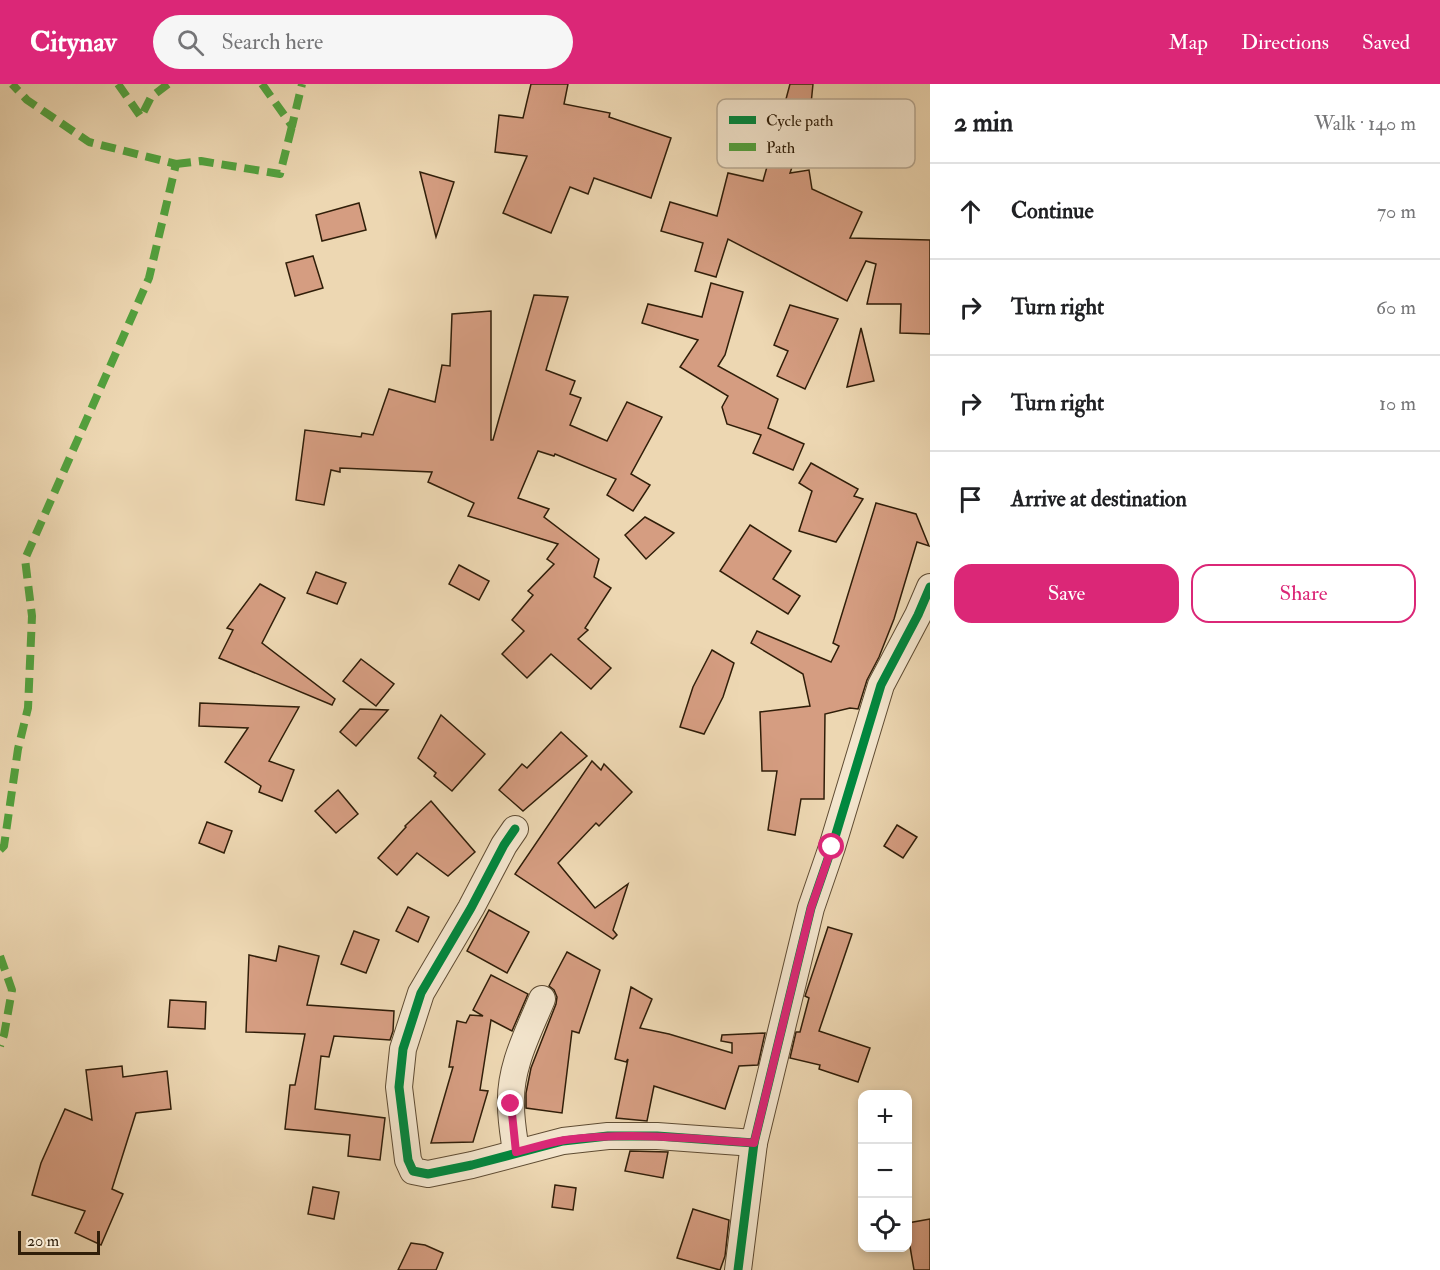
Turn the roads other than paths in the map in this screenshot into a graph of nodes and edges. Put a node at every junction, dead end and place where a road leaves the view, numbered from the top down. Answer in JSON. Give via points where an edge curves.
{"nodes":[{"id":1,"x":930,"y":587,"type":"edge"},
{"id":2,"x":515,"y":829,"type":"dead end"},
{"id":3,"x":542,"y":999,"type":"dead end"},
{"id":4,"x":754,"y":1143,"type":"junction"},
{"id":5,"x":516,"y":1152,"type":"junction"},
{"id":6,"x":738,"y":1270,"type":"edge"}],
"edges":[{"from":1,"to":4,"type":"street","via":[[881,685],[811,908]]},
{"from":2,"to":5,"type":"street","via":[[421,993],[403,1049],[399,1087],[408,1160],[413,1171],[428,1174]]},
{"from":3,"to":5,"type":"street","via":[[513,1078],[511,1104]]},
{"from":4,"to":5,"type":"street","via":[[608,1136]]},
{"from":4,"to":6,"type":"street"}]}
